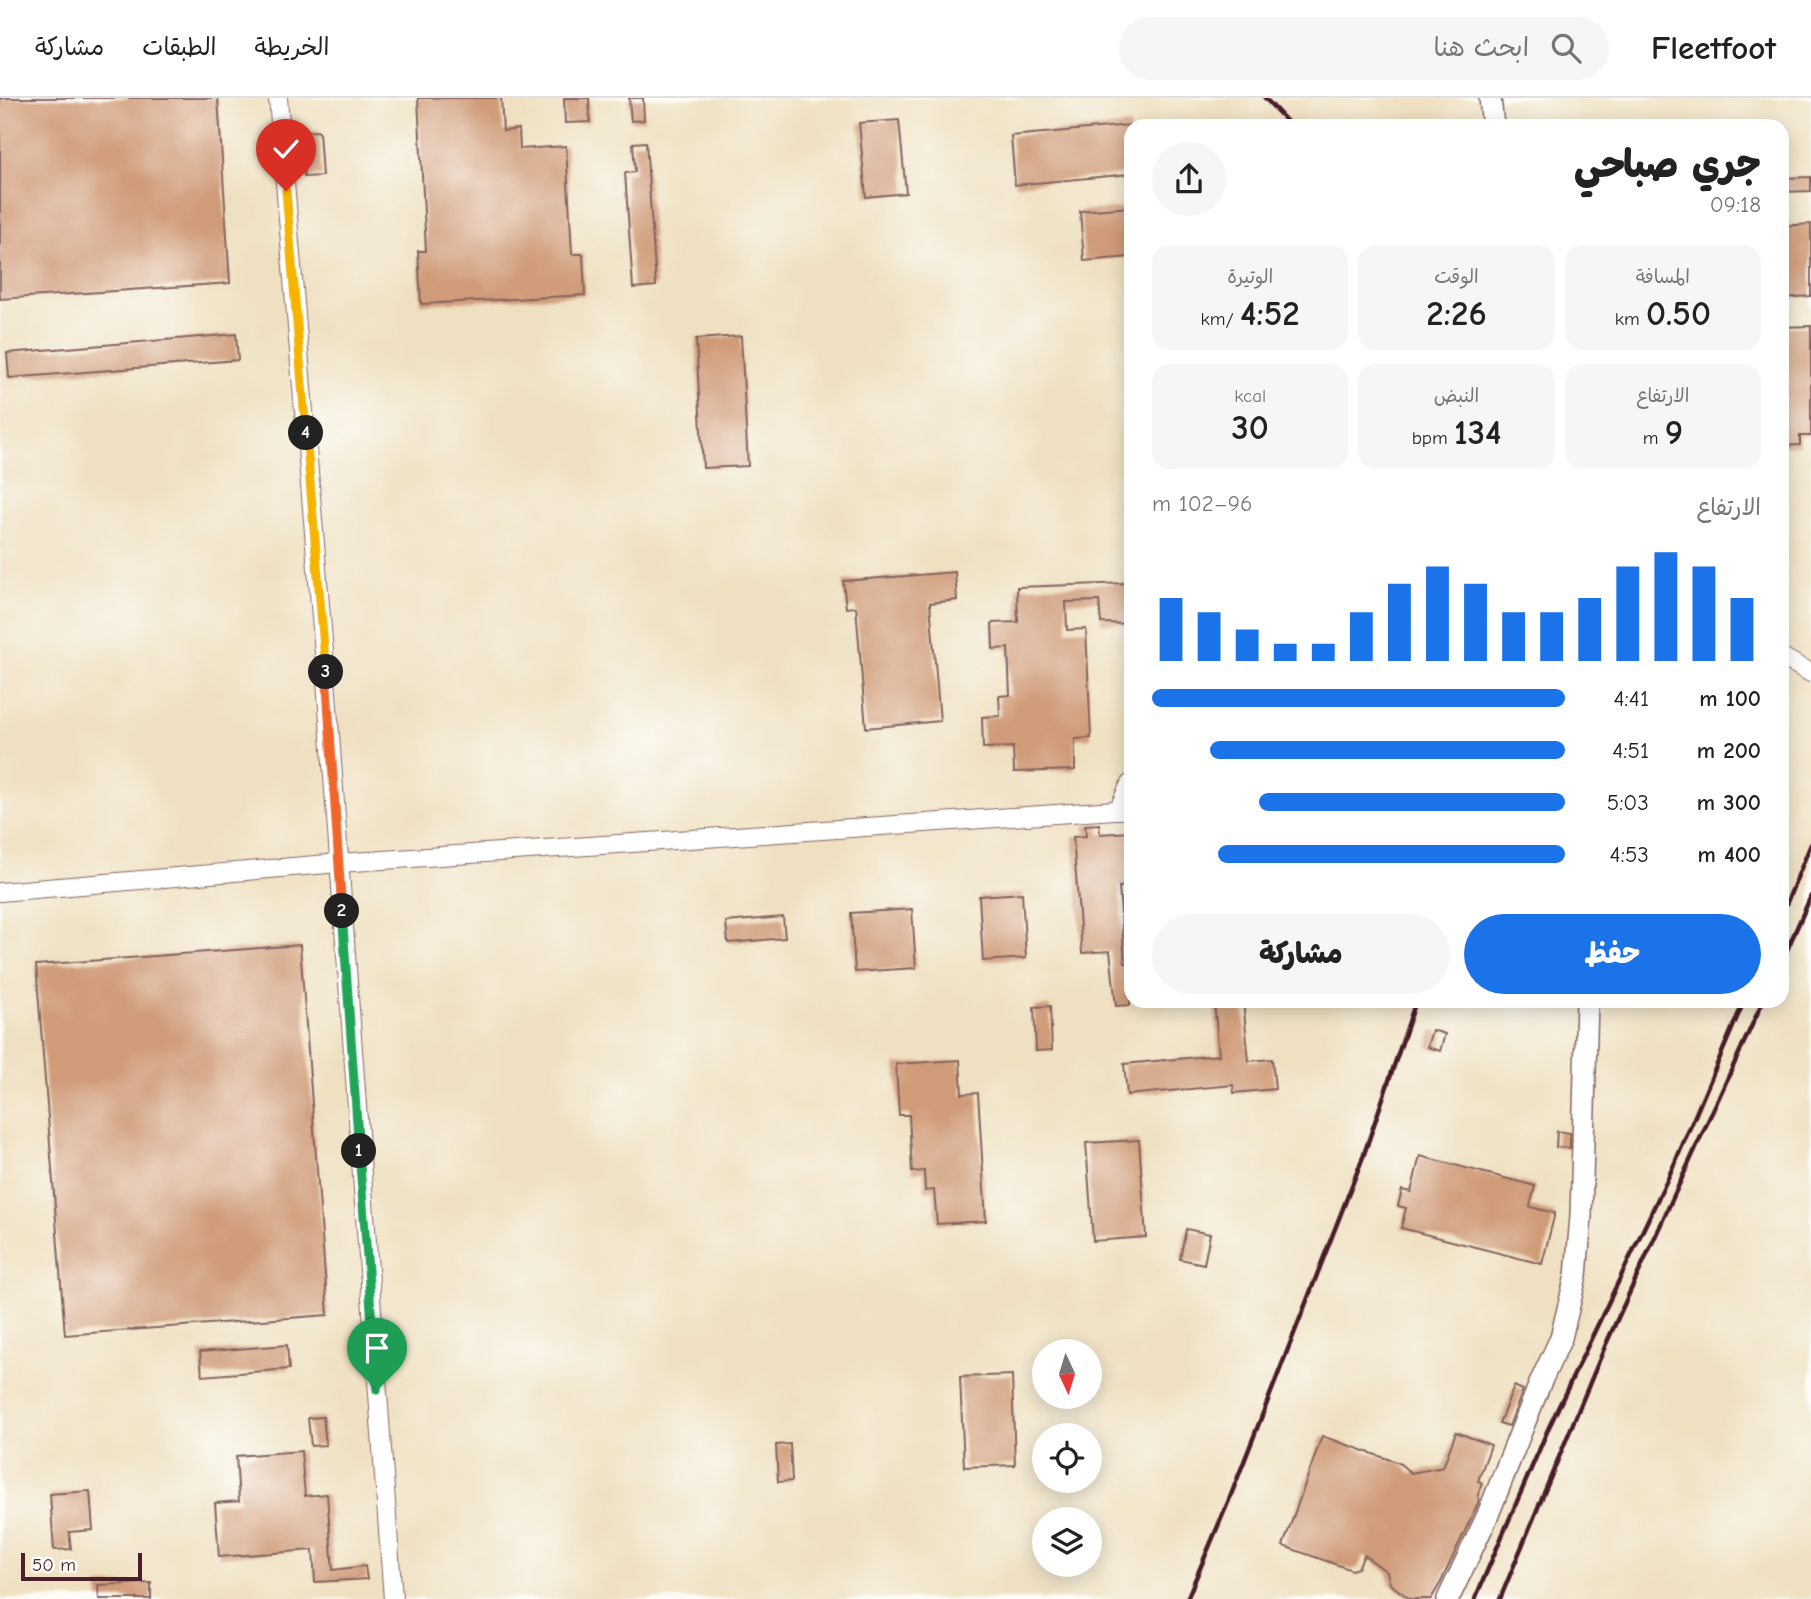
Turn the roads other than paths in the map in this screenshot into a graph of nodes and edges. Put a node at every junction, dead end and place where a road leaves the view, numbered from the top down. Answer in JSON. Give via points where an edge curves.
{"nodes":[{"id":1,"x":278,"y":98,"type":"edge"},
{"id":2,"x":1490,"y":98,"type":"edge"},
{"id":3,"x":1492,"y":119,"type":"edge"},
{"id":4,"x":1789,"y":661,"type":"edge"},
{"id":5,"x":1811,"y":673,"type":"edge"},
{"id":6,"x":1124,"y":810,"type":"edge"},
{"id":7,"x":339,"y":863,"type":"junction"},
{"id":8,"x":0,"y":892,"type":"edge"},
{"id":9,"x":1587,"y":1008,"type":"edge"},
{"id":10,"x":393,"y":1599,"type":"edge"},
{"id":11,"x":1448,"y":1599,"type":"edge"}],
"edges":[{"from":1,"to":7,"type":"street"},
{"from":2,"to":3,"type":"street"},
{"from":4,"to":5,"type":"street"},
{"from":6,"to":7,"type":"street"},
{"from":7,"to":8,"type":"street"},
{"from":7,"to":10,"type":"street"},
{"from":9,"to":11,"type":"street","via":[[1581,1216],[1573,1289],[1561,1338]]}]}
